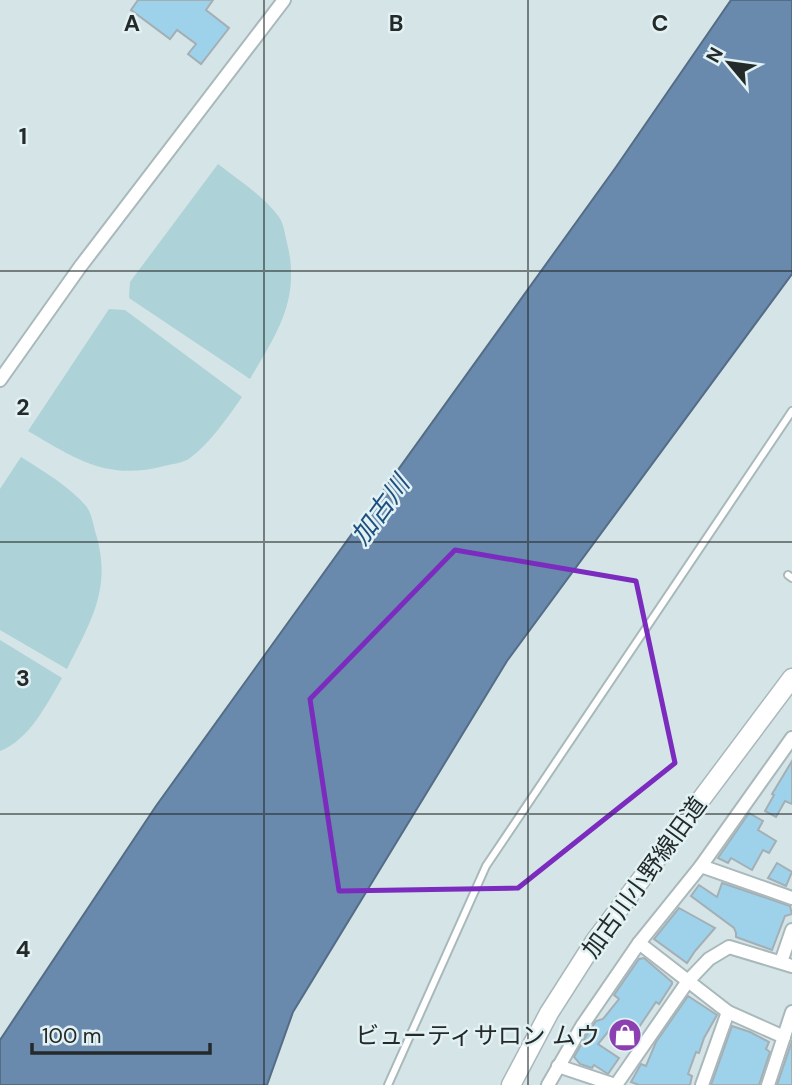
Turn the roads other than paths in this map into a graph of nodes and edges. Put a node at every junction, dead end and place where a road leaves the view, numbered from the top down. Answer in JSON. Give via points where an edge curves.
{"nodes":[{"id":1,"x":284,"y":0,"type":"edge"},
{"id":2,"x":0,"y":380,"type":"edge"},
{"id":3,"x":792,"y":411,"type":"edge"},
{"id":4,"x":792,"y":678,"type":"edge"},
{"id":5,"x":792,"y":738,"type":"edge"},
{"id":6,"x":701,"y":866,"type":"junction"},
{"id":7,"x":792,"y":898,"type":"edge"},
{"id":8,"x":792,"y":930,"type":"edge"},
{"id":9,"x":639,"y":943,"type":"junction"},
{"id":10,"x":787,"y":964,"type":"edge"},
{"id":11,"x":688,"y":981,"type":"junction"},
{"id":12,"x":728,"y":1012,"type":"junction"},
{"id":13,"x":792,"y":1013,"type":"edge"},
{"id":14,"x":784,"y":1037,"type":"junction"},
{"id":15,"x":558,"y":1066,"type":"junction"},
{"id":16,"x":388,"y":1085,"type":"edge"},
{"id":17,"x":511,"y":1085,"type":"edge"},
{"id":18,"x":548,"y":1085,"type":"edge"},
{"id":19,"x":616,"y":1085,"type":"edge"},
{"id":20,"x":702,"y":1085,"type":"edge"},
{"id":21,"x":768,"y":1085,"type":"edge"}],
"edges":[{"from":1,"to":2,"type":"street","via":[[80,267]]},
{"from":3,"to":16,"type":"lane","via":[[486,866]]},
{"from":4,"to":17,"type":"street","name":"加古川小野線旧道","via":[[595,941]]},
{"from":5,"to":6,"type":"street"},
{"from":6,"to":7,"type":"street"},
{"from":6,"to":9,"type":"street"},
{"from":8,"to":10,"type":"street"},
{"from":9,"to":11,"type":"street"},
{"from":9,"to":15,"type":"street"},
{"from":10,"to":11,"type":"street","via":[[729,947],[709,958]]},
{"from":11,"to":12,"type":"street"},
{"from":11,"to":19,"type":"street"},
{"from":12,"to":14,"type":"street"},
{"from":12,"to":20,"type":"street"},
{"from":13,"to":14,"type":"street"},
{"from":14,"to":21,"type":"street"},
{"from":15,"to":18,"type":"street"},
{"from":15,"to":19,"type":"street"}]}
